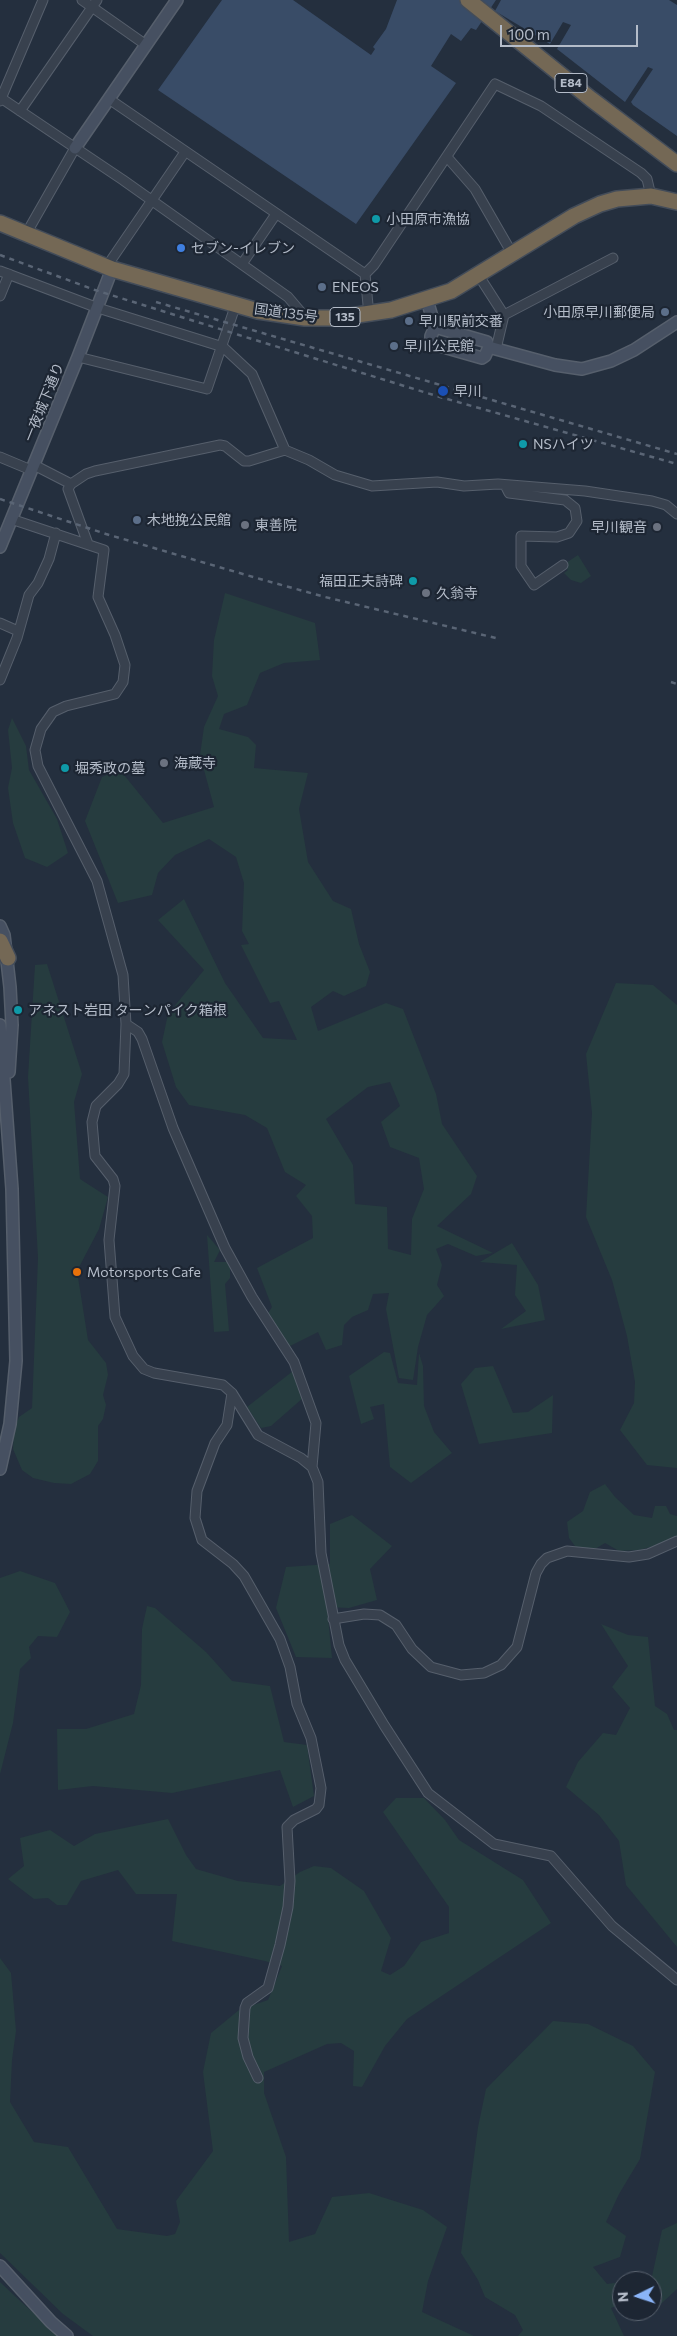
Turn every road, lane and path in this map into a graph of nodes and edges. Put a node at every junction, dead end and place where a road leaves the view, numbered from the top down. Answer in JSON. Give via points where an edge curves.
{"nodes":[{"id":1,"x":43,"y":0,"type":"edge"},
{"id":2,"x":82,"y":0,"type":"edge"},
{"id":3,"x":177,"y":0,"type":"edge"},
{"id":4,"x":468,"y":0,"type":"edge"},
{"id":5,"x":476,"y":0,"type":"edge"},
{"id":6,"x":95,"y":3,"type":"edge"},
{"id":7,"x":146,"y":45,"type":"junction"},
{"id":8,"x":1,"y":99,"type":"edge"},
{"id":9,"x":109,"y":99,"type":"junction"},
{"id":10,"x":20,"y":111,"type":"junction"},
{"id":11,"x":76,"y":148,"type":"junction"},
{"id":12,"x":185,"y":152,"type":"junction"},
{"id":13,"x":448,"y":157,"type":"junction"},
{"id":14,"x":677,"y":157,"type":"edge"},
{"id":15,"x":677,"y":164,"type":"edge"},
{"id":16,"x":651,"y":196,"type":"junction"},
{"id":17,"x":152,"y":201,"type":"junction"},
{"id":18,"x":677,"y":202,"type":"edge"},
{"id":19,"x":276,"y":214,"type":"junction"},
{"id":20,"x":0,"y":223,"type":"edge"},
{"id":21,"x":26,"y":234,"type":"junction"},
{"id":22,"x":513,"y":255,"type":"junction"},
{"id":23,"x":613,"y":258,"type":"dead end"},
{"id":24,"x":242,"y":264,"type":"junction"},
{"id":25,"x":109,"y":267,"type":"junction"},
{"id":26,"x":4,"y":273,"type":"edge"},
{"id":27,"x":365,"y":274,"type":"junction"},
{"id":28,"x":479,"y":276,"type":"junction"},
{"id":29,"x":0,"y":296,"type":"edge"},
{"id":30,"x":427,"y":300,"type":"junction"},
{"id":31,"x":236,"y":304,"type":"junction"},
{"id":32,"x":98,"y":308,"type":"junction"},
{"id":33,"x":369,"y":315,"type":"junction"},
{"id":34,"x":504,"y":315,"type":"junction"},
{"id":35,"x":305,"y":318,"type":"junction"},
{"id":36,"x":677,"y":322,"type":"edge"},
{"id":37,"x":435,"y":327,"type":"junction"},
{"id":38,"x":223,"y":347,"type":"junction"},
{"id":39,"x":492,"y":348,"type":"junction"},
{"id":40,"x":78,"y":357,"type":"junction"},
{"id":41,"x":286,"y":450,"type":"junction"},
{"id":42,"x":0,"y":457,"type":"edge"},
{"id":43,"x":33,"y":468,"type":"junction"},
{"id":44,"x":71,"y":484,"type":"junction"},
{"id":45,"x":505,"y":485,"type":"junction"},
{"id":46,"x":677,"y":514,"type":"edge"},
{"id":47,"x":12,"y":519,"type":"junction"},
{"id":48,"x":56,"y":533,"type":"junction"},
{"id":49,"x":88,"y":544,"type":"junction"},
{"id":50,"x":0,"y":547,"type":"edge"},
{"id":51,"x":563,"y":565,"type":"dead end"},
{"id":52,"x":0,"y":623,"type":"edge"},
{"id":53,"x":18,"y":631,"type":"junction"},
{"id":54,"x":0,"y":680,"type":"edge"},
{"id":55,"x":0,"y":926,"type":"edge"},
{"id":56,"x":0,"y":941,"type":"edge"},
{"id":57,"x":8,"y":958,"type":"junction"},
{"id":58,"x":126,"y":1024,"type":"junction"},
{"id":59,"x":0,"y":1025,"type":"edge"},
{"id":60,"x":6,"y":1096,"type":"junction"},
{"id":61,"x":232,"y":1393,"type":"junction"},
{"id":62,"x":312,"y":1467,"type":"junction"},
{"id":63,"x":0,"y":1469,"type":"edge"},
{"id":64,"x":677,"y":1541,"type":"edge"},
{"id":65,"x":333,"y":1619,"type":"junction"},
{"id":66,"x":677,"y":1980,"type":"edge"},
{"id":67,"x":258,"y":2078,"type":"dead end"},
{"id":68,"x":0,"y":2266,"type":"edge"},
{"id":69,"x":67,"y":2336,"type":"edge"}],
"edges":[{"from":1,"to":8,"type":"street"},
{"from":2,"to":6,"type":"street"},
{"from":3,"to":7,"type":"street"},
{"from":4,"to":15,"type":"highway","number":"E84"},
{"from":5,"to":14,"type":"highway","number":"E84","via":[[587,90]]},
{"from":6,"to":7,"type":"street"},
{"from":6,"to":10,"type":"street"},
{"from":7,"to":9,"type":"street"},
{"from":8,"to":10,"type":"street"},
{"from":9,"to":11,"type":"street"},
{"from":9,"to":12,"type":"street"},
{"from":10,"to":11,"type":"street"},
{"from":11,"to":17,"type":"street"},
{"from":11,"to":21,"type":"street"},
{"from":12,"to":17,"type":"street"},
{"from":12,"to":19,"type":"street"},
{"from":13,"to":16,"type":"street","via":[[495,84],[541,106],[640,173],[647,179]]},
{"from":13,"to":22,"type":"street","via":[[475,189]]},
{"from":13,"to":27,"type":"street"},
{"from":16,"to":18,"type":"highway","name":"国道135号","number":"135"},
{"from":16,"to":22,"type":"highway","name":"国道135号","number":"135","via":[[600,204],[574,216]]},
{"from":17,"to":24,"type":"street"},
{"from":17,"to":25,"type":"street"},
{"from":19,"to":24,"type":"street"},
{"from":19,"to":27,"type":"street"},
{"from":20,"to":21,"type":"highway","name":"国道135号","number":"135"},
{"from":21,"to":25,"type":"highway","name":"国道135号","number":"135"},
{"from":22,"to":28,"type":"highway","name":"国道135号","number":"135"},
{"from":23,"to":34,"type":"street"},
{"from":24,"to":35,"type":"street","via":[[288,297]]},
{"from":25,"to":31,"type":"highway","name":"国道135号","number":"135"},
{"from":25,"to":32,"type":"street","name":"一夜城下通り"},
{"from":26,"to":29,"type":"street"},
{"from":26,"to":32,"type":"street"},
{"from":27,"to":33,"type":"street"},
{"from":28,"to":30,"type":"highway","name":"国道135号","number":"135"},
{"from":28,"to":34,"type":"street"},
{"from":30,"to":33,"type":"highway","name":"国道135号","number":"135"},
{"from":30,"to":37,"type":"street"},
{"from":31,"to":35,"type":"highway","name":"国道135号","number":"135"},
{"from":31,"to":38,"type":"street"},
{"from":32,"to":38,"type":"street"},
{"from":32,"to":40,"type":"street","name":"一夜城下通り"},
{"from":33,"to":35,"type":"highway","name":"国道135号","number":"135"},
{"from":34,"to":39,"type":"street"},
{"from":36,"to":39,"type":"street","via":[[634,350],[582,369]]},
{"from":37,"to":39,"type":"street","via":[[487,342]]},
{"from":37,"to":39,"type":"street","via":[[430,342],[433,344],[482,358]]},
{"from":38,"to":40,"type":"street","via":[[207,389]]},
{"from":38,"to":41,"type":"street","via":[[252,374]]},
{"from":40,"to":43,"type":"street","name":"一夜城下通り"},
{"from":41,"to":44,"type":"street","via":[[244,461],[220,445],[95,471]]},
{"from":41,"to":45,"type":"street","via":[[335,475],[372,486],[427,482],[464,486]]},
{"from":42,"to":43,"type":"street"},
{"from":43,"to":44,"type":"street"},
{"from":43,"to":47,"type":"street","name":"一夜城下通り"},
{"from":44,"to":49,"type":"street","via":[[68,489]]},
{"from":45,"to":46,"type":"street","via":[[643,499],[666,505]]},
{"from":45,"to":51,"type":"street","via":[[509,493],[565,500],[575,508],[577,521],[569,533],[557,537],[521,536],[521,566],[534,585]]},
{"from":47,"to":48,"type":"street"},
{"from":47,"to":50,"type":"street","name":"一夜城下通り"},
{"from":48,"to":49,"type":"street"},
{"from":48,"to":53,"type":"street","via":[[50,558],[29,595]]},
{"from":49,"to":58,"type":"street","via":[[104,550],[98,597],[122,655],[123,682],[116,694],[71,704],[54,712],[38,735],[36,758],[101,891],[123,975]]},
{"from":52,"to":53,"type":"street"},
{"from":53,"to":54,"type":"street"},
{"from":55,"to":57,"type":"street"},
{"from":56,"to":57,"type":"highway"},
{"from":57,"to":60,"type":"street","via":[[12,1025]]},
{"from":58,"to":61,"type":"street","via":[[124,1074],[96,1106],[92,1122],[95,1156],[115,1186],[109,1240],[115,1317],[133,1356],[144,1369],[217,1383]]},
{"from":58,"to":62,"type":"street","via":[[138,1032],[142,1040],[173,1128],[225,1248],[294,1362],[316,1422]]},
{"from":59,"to":60,"type":"street"},
{"from":60,"to":63,"type":"street","via":[[16,1340],[15,1389]]},
{"from":61,"to":62,"type":"street","via":[[258,1435]]},
{"from":61,"to":67,"type":"street","via":[[228,1425],[215,1443],[197,1491],[195,1518],[202,1540],[238,1568],[280,1639],[290,1667],[297,1704],[311,1738],[321,1788],[316,1809],[294,1820],[288,1828],[290,1882],[280,1945],[268,1988],[247,2002],[245,2008],[243,2038]]},
{"from":62,"to":65,"type":"street","via":[[318,1482],[320,1553]]},
{"from":64,"to":65,"type":"street","via":[[648,1554],[629,1557],[567,1551],[547,1558],[536,1573],[517,1647],[501,1665],[484,1673],[461,1675],[431,1667],[412,1649],[396,1625],[380,1615]]},
{"from":65,"to":66,"type":"street","via":[[345,1660],[428,1793],[494,1844],[551,1856],[612,1926]]},
{"from":68,"to":69,"type":"street"}]}
